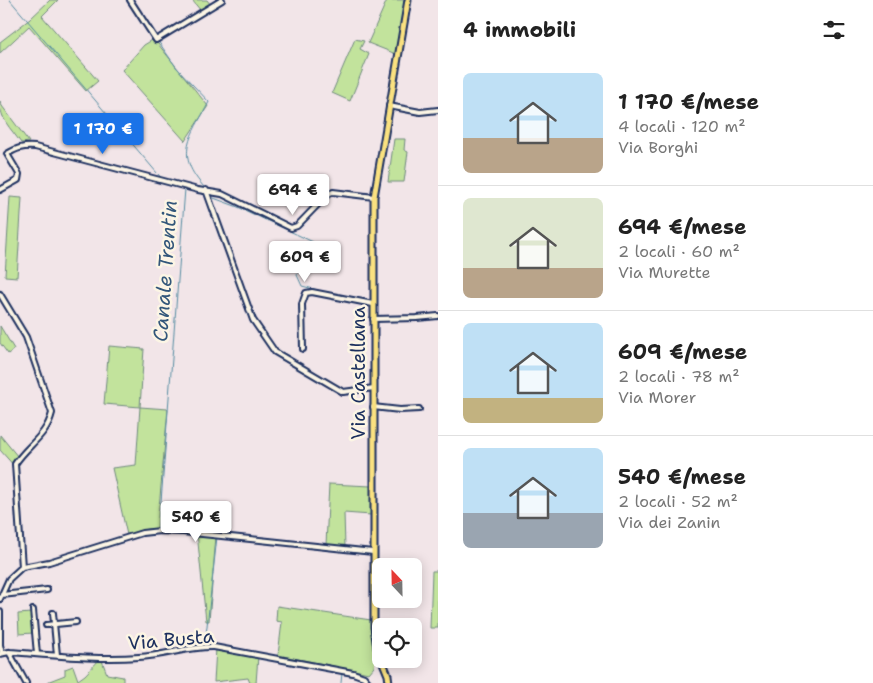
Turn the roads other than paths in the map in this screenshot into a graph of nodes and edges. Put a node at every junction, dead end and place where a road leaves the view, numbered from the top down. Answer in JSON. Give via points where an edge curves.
{"nodes":[{"id":1,"x":130,"y":0,"type":"edge"},
{"id":2,"x":222,"y":0,"type":"edge"},
{"id":3,"x":408,"y":0,"type":"edge"},
{"id":4,"x":389,"y":106,"type":"junction"},
{"id":5,"x":438,"y":110,"type":"edge"},
{"id":6,"x":0,"y":190,"type":"edge"},
{"id":7,"x":206,"y":190,"type":"junction"},
{"id":8,"x":374,"y":197,"type":"junction"},
{"id":9,"x":0,"y":294,"type":"edge"},
{"id":10,"x":373,"y":304,"type":"junction"},
{"id":11,"x":438,"y":316,"type":"edge"},
{"id":12,"x":373,"y":319,"type":"junction"},
{"id":13,"x":303,"y":349,"type":"dead end"},
{"id":14,"x":374,"y":388,"type":"junction"},
{"id":15,"x":374,"y":408,"type":"junction"},
{"id":16,"x":419,"y":409,"type":"dead end"},
{"id":17,"x":374,"y":552,"type":"junction"},
{"id":18,"x":22,"y":567,"type":"junction"},
{"id":19,"x":47,"y":590,"type":"dead end"},
{"id":20,"x":1,"y":597,"type":"edge"},
{"id":21,"x":33,"y":610,"type":"dead end"},
{"id":22,"x":0,"y":612,"type":"edge"},
{"id":23,"x":53,"y":613,"type":"dead end"},
{"id":24,"x":374,"y":618,"type":"edge"},
{"id":25,"x":76,"y":622,"type":"dead end"},
{"id":26,"x":54,"y":624,"type":"junction"},
{"id":27,"x":46,"y":625,"type":"dead end"},
{"id":28,"x":9,"y":652,"type":"junction"},
{"id":29,"x":1,"y":654,"type":"edge"},
{"id":30,"x":37,"y":654,"type":"junction"},
{"id":31,"x":57,"y":656,"type":"junction"},
{"id":32,"x":387,"y":668,"type":"edge"},
{"id":33,"x":26,"y":683,"type":"edge"},
{"id":34,"x":368,"y":683,"type":"edge"},
{"id":35,"x":391,"y":683,"type":"edge"}],
"edges":[{"from":1,"to":2,"type":"street","via":[[156,40]]},
{"from":3,"to":4,"type":"main road","name":"Via Castellana"},
{"from":4,"to":5,"type":"street","via":[[420,112]]},
{"from":4,"to":8,"type":"main road","name":"Via Castellana"},
{"from":6,"to":7,"type":"street","via":[[19,177],[7,154],[24,146]]},
{"from":7,"to":8,"type":"street","via":[[222,194],[291,228],[333,192]]},
{"from":7,"to":14,"type":"street","via":[[253,320],[274,352],[343,392]]},
{"from":8,"to":10,"type":"main road","name":"Via Castellana"},
{"from":9,"to":18,"type":"street","via":[[26,337],[52,413],[49,424],[15,464]]},
{"from":10,"to":12,"type":"main road","name":"Via Castellana"},
{"from":10,"to":13,"type":"street","via":[[312,292],[306,294],[302,304]]},
{"from":11,"to":12,"type":"street"},
{"from":12,"to":14,"type":"main road","name":"Via Castellana"},
{"from":14,"to":15,"type":"main road","name":"Via Castellana"},
{"from":15,"to":16,"type":"street"},
{"from":15,"to":17,"type":"main road","name":"Via Castellana"},
{"from":17,"to":18,"type":"street","via":[[152,531]]},
{"from":17,"to":24,"type":"main road","name":"Via Castellana"},
{"from":18,"to":20,"type":"street","via":[[9,579]]},
{"from":19,"to":20,"type":"street"},
{"from":21,"to":30,"type":"street"},
{"from":22,"to":29,"type":"street"},
{"from":23,"to":26,"type":"street"},
{"from":25,"to":26,"type":"street"},
{"from":26,"to":27,"type":"street"},
{"from":26,"to":31,"type":"street"},
{"from":28,"to":29,"type":"street","name":"Via Busta"},
{"from":28,"to":30,"type":"street","name":"Via Busta"},
{"from":28,"to":33,"type":"street"},
{"from":30,"to":31,"type":"street","name":"Via Busta"},
{"from":31,"to":34,"type":"street","name":"Via Busta","via":[[136,657],[214,647],[353,673],[364,677]]},
{"from":32,"to":35,"type":"main road","name":"Via Castellana"}]}
